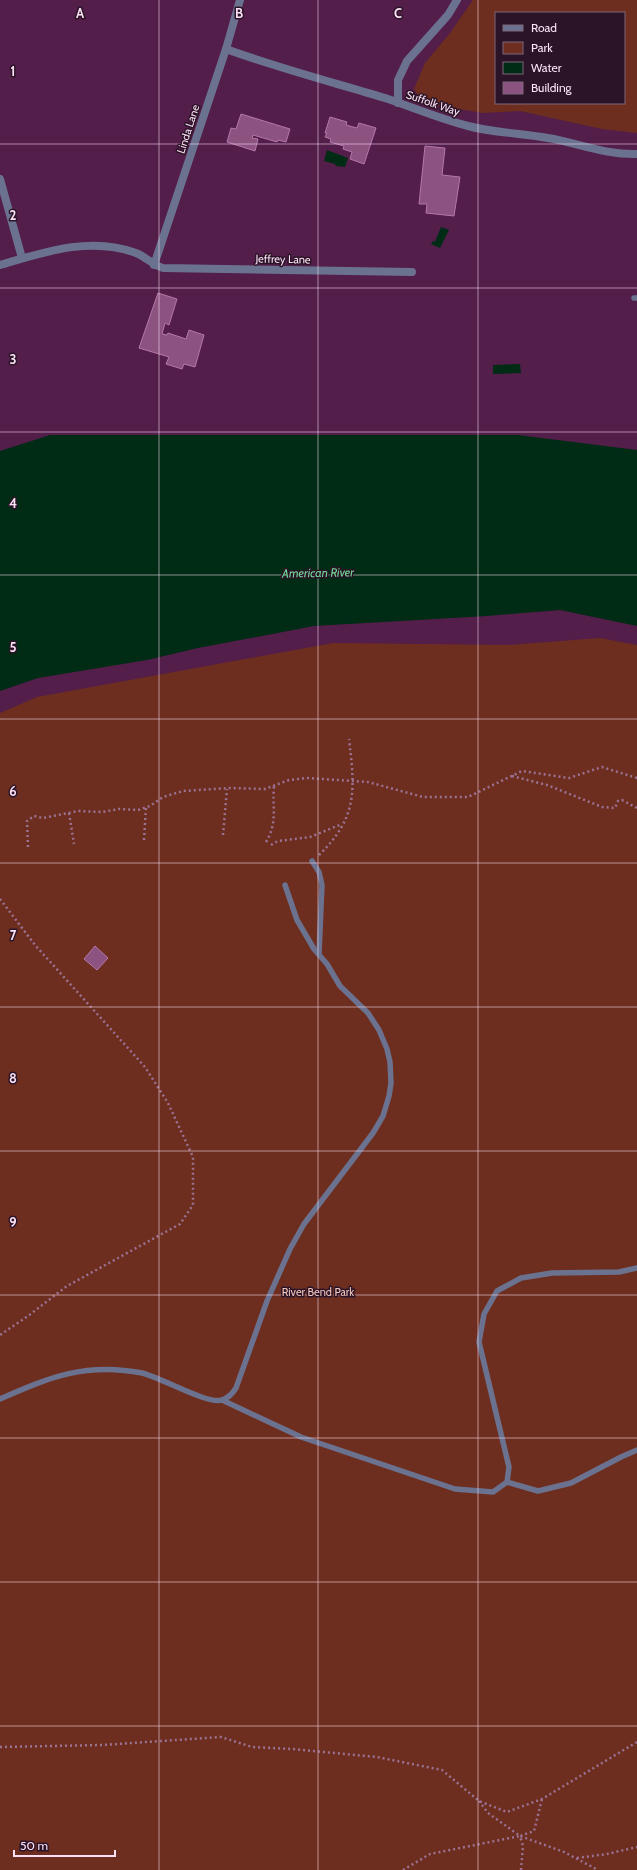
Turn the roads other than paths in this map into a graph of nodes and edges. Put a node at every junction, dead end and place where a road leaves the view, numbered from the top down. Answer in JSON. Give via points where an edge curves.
{"nodes":[{"id":1,"x":240,"y":0,"type":"edge"},
{"id":2,"x":457,"y":0,"type":"edge"},
{"id":3,"x":226,"y":49,"type":"junction"},
{"id":4,"x":398,"y":103,"type":"junction"},
{"id":5,"x":637,"y":154,"type":"edge"},
{"id":6,"x":0,"y":179,"type":"edge"},
{"id":7,"x":22,"y":258,"type":"junction"},
{"id":8,"x":0,"y":265,"type":"edge"},
{"id":9,"x":154,"y":265,"type":"junction"},
{"id":10,"x":412,"y":272,"type":"dead end"},
{"id":11,"x":312,"y":861,"type":"road end"},
{"id":12,"x":285,"y":885,"type":"dead end"},
{"id":13,"x":319,"y":954,"type":"junction"},
{"id":14,"x":637,"y":1268,"type":"edge"},
{"id":15,"x":0,"y":1399,"type":"edge"},
{"id":16,"x":222,"y":1400,"type":"junction"},
{"id":17,"x":637,"y":1450,"type":"edge"},
{"id":18,"x":507,"y":1482,"type":"junction"}],
"edges":[{"from":1,"to":3,"type":"street","name":"Linda Lane"},
{"from":2,"to":4,"type":"street","via":[[407,61],[398,80]]},
{"from":3,"to":4,"type":"street","name":"Suffolk Way"},
{"from":3,"to":9,"type":"street","name":"Linda Lane"},
{"from":4,"to":5,"type":"street","name":"Suffolk Way","via":[[467,126],[542,137],[585,148]]},
{"from":6,"to":7,"type":"street"},
{"from":7,"to":8,"type":"street"},
{"from":7,"to":9,"type":"street","via":[[60,248],[106,246],[137,254]]},
{"from":9,"to":10,"type":"street","name":"Jeffrey Lane","via":[[163,268]]},
{"from":11,"to":13,"type":"lane","via":[[319,872],[322,885]]},
{"from":12,"to":13,"type":"lane","via":[[297,920]]},
{"from":13,"to":16,"type":"lane","via":[[340,986],[368,1013],[380,1030],[390,1062],[389,1096],[383,1116],[373,1134],[304,1224],[290,1248],[267,1301],[236,1388]]},
{"from":14,"to":18,"type":"lane","via":[[619,1272],[552,1273],[521,1278],[497,1291],[484,1314],[479,1342],[509,1467]]},
{"from":15,"to":16,"type":"lane","via":[[47,1378],[90,1370],[116,1370],[159,1379],[210,1401]]},
{"from":16,"to":18,"type":"lane","via":[[301,1437],[455,1489],[493,1492]]},
{"from":17,"to":18,"type":"lane","via":[[571,1483],[538,1491]]}]}
